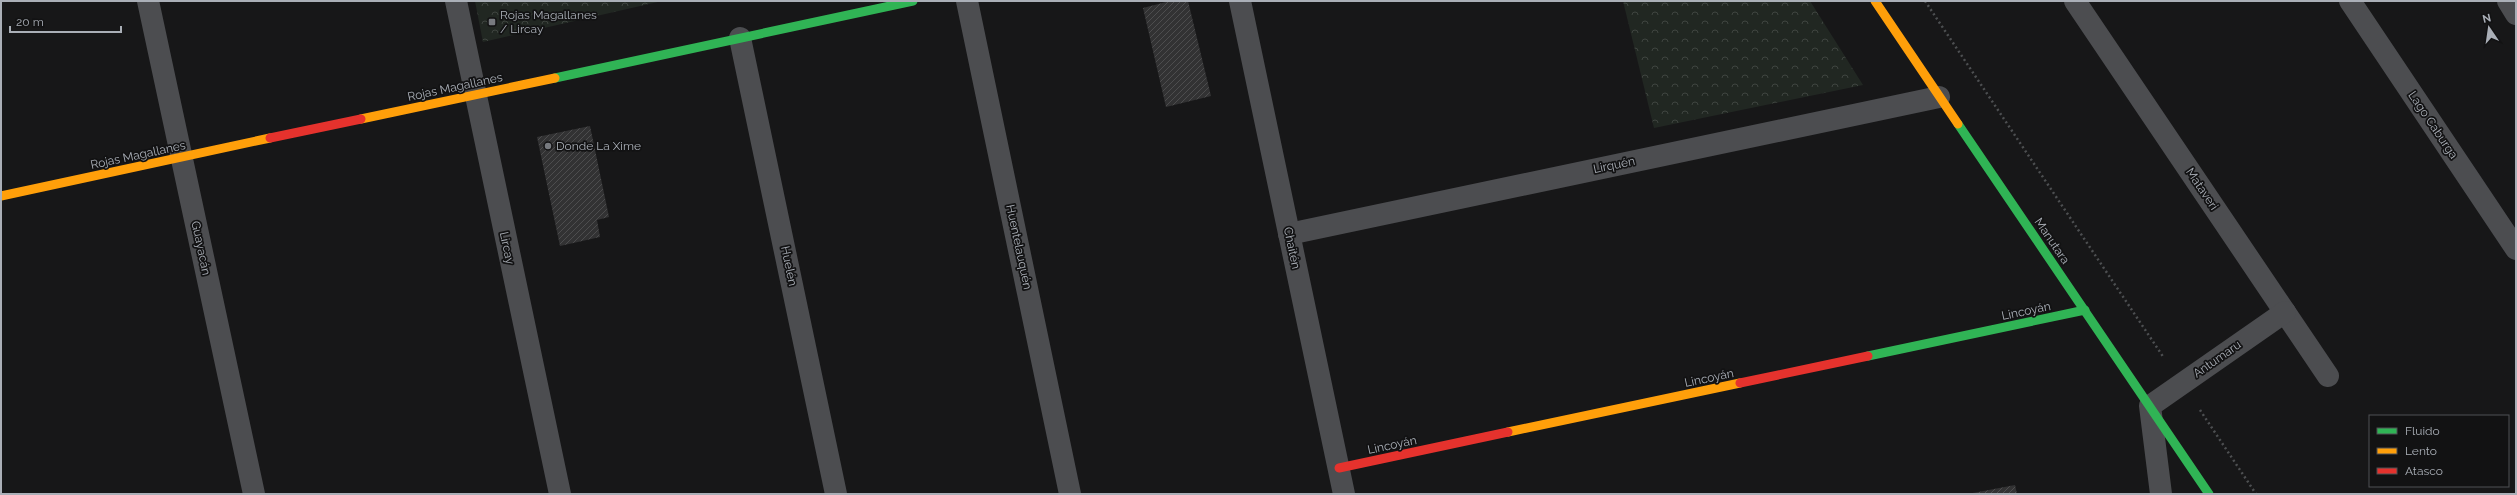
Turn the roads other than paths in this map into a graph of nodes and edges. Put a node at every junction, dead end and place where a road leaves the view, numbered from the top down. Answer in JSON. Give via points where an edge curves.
{"nodes":[{"id":1,"x":148,"y":1,"type":"edge"},
{"id":2,"x":456,"y":1,"type":"edge"},
{"id":3,"x":913,"y":1,"type":"edge"},
{"id":4,"x":967,"y":1,"type":"edge"},
{"id":5,"x":1240,"y":1,"type":"edge"},
{"id":6,"x":1875,"y":1,"type":"edge"},
{"id":7,"x":2075,"y":1,"type":"edge"},
{"id":8,"x":2350,"y":1,"type":"edge"},
{"id":9,"x":2508,"y":1,"type":"edge"},
{"id":10,"x":2516,"y":14,"type":"edge"},
{"id":11,"x":740,"y":38,"type":"junction"},
{"id":12,"x":475,"y":95,"type":"junction"},
{"id":13,"x":1940,"y":97,"type":"junction"},
{"id":14,"x":182,"y":158,"type":"junction"},
{"id":15,"x":1,"y":196,"type":"edge"},
{"id":16,"x":1289,"y":234,"type":"junction"},
{"id":17,"x":2516,"y":249,"type":"edge"},
{"id":18,"x":2085,"y":310,"type":"junction"},
{"id":19,"x":2285,"y":312,"type":"junction"},
{"id":20,"x":2328,"y":376,"type":"dead end"},
{"id":21,"x":2150,"y":406,"type":"junction"},
{"id":22,"x":1339,"y":468,"type":"junction"},
{"id":23,"x":254,"y":494,"type":"edge"},
{"id":24,"x":560,"y":494,"type":"edge"},
{"id":25,"x":836,"y":494,"type":"edge"},
{"id":26,"x":1070,"y":494,"type":"edge"},
{"id":27,"x":1344,"y":494,"type":"edge"},
{"id":28,"x":2162,"y":494,"type":"edge"},
{"id":29,"x":2209,"y":494,"type":"edge"}],
"edges":[{"from":1,"to":14,"type":"street","name":"Guayacán"},
{"from":2,"to":12,"type":"street","name":"Lircay"},
{"from":3,"to":11,"type":"main road","name":"Rojas Magallanes"},
{"from":4,"to":26,"type":"street","name":"Huentelauquén"},
{"from":5,"to":16,"type":"street","name":"Chaitén"},
{"from":6,"to":13,"type":"main road","name":"Manutara"},
{"from":7,"to":19,"type":"street","name":"Mataveri"},
{"from":8,"to":17,"type":"street","name":"Lago Caburga"},
{"from":9,"to":10,"type":"street"},
{"from":11,"to":12,"type":"main road","name":"Rojas Magallanes"},
{"from":11,"to":25,"type":"street","name":"Huelén"},
{"from":12,"to":14,"type":"main road","name":"Rojas Magallanes"},
{"from":12,"to":24,"type":"street","name":"Lircay"},
{"from":13,"to":16,"type":"street","name":"Lirquén"},
{"from":13,"to":18,"type":"main road","name":"Manutara"},
{"from":14,"to":15,"type":"main road","name":"Rojas Magallanes"},
{"from":14,"to":23,"type":"street","name":"Guayacán"},
{"from":16,"to":22,"type":"street","name":"Chaitén"},
{"from":18,"to":21,"type":"main road","name":"Manutara"},
{"from":18,"to":22,"type":"main road","name":"Lincoyán"},
{"from":19,"to":20,"type":"street","name":"Mataveri"},
{"from":19,"to":21,"type":"street","name":"Antumaru"},
{"from":21,"to":28,"type":"street"},
{"from":21,"to":29,"type":"main road","name":"Manutara"},
{"from":22,"to":27,"type":"street","name":"Chaitén"}]}
